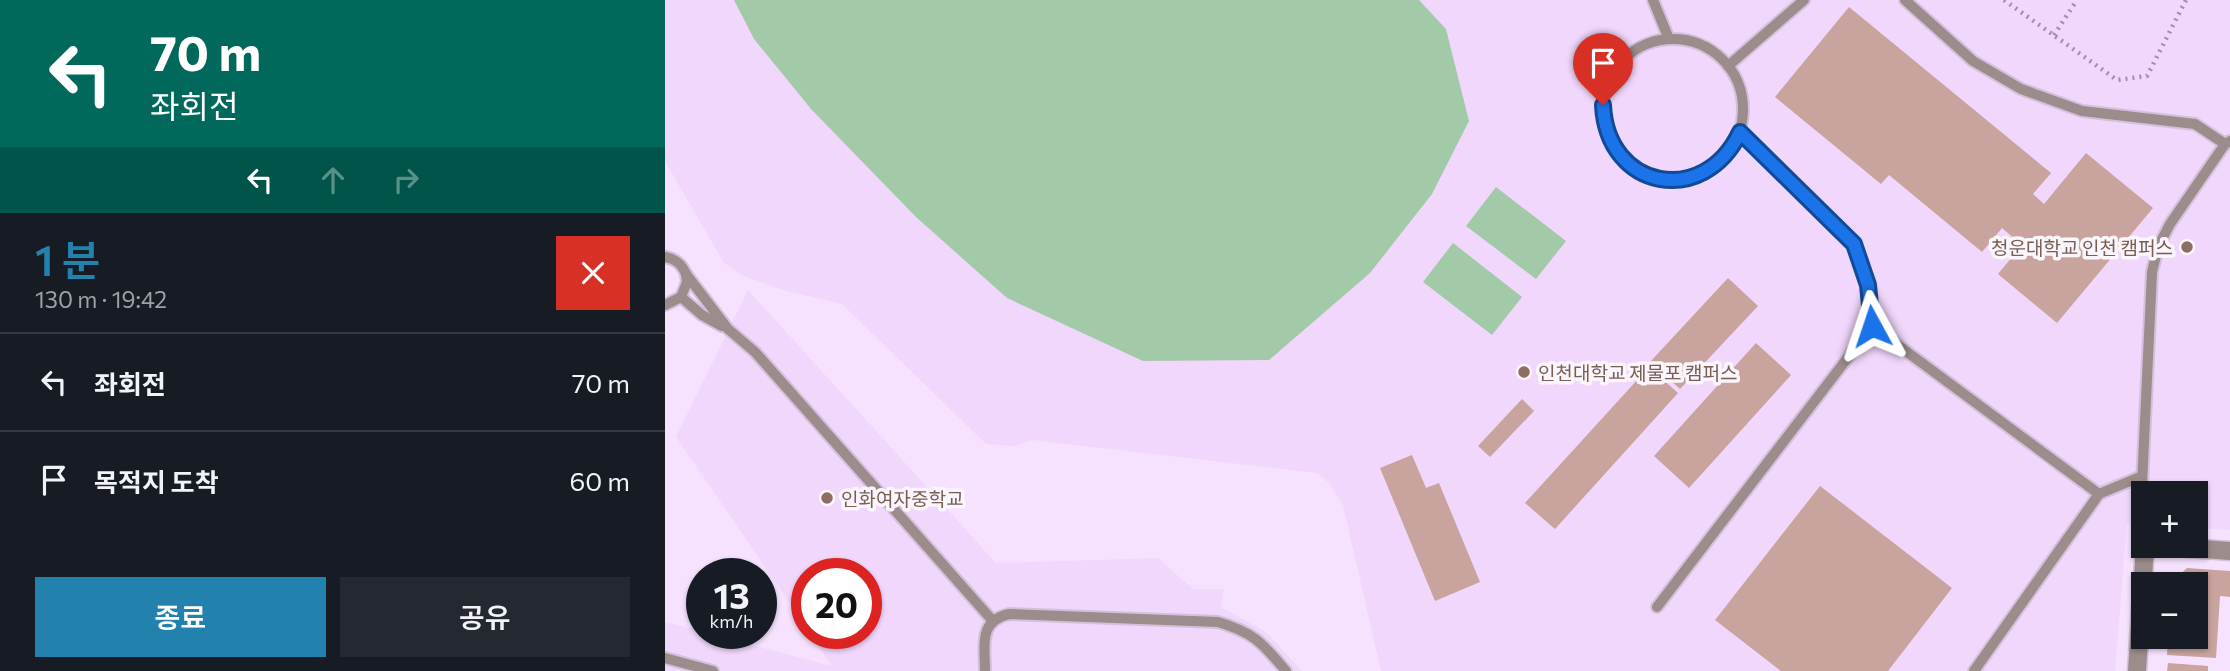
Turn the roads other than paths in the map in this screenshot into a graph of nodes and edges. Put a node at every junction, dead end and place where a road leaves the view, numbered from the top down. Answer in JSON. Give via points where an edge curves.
{"nodes":[{"id":1,"x":1654,"y":0,"type":"edge"},
{"id":2,"x":1804,"y":0,"type":"edge"},
{"id":3,"x":1905,"y":0,"type":"edge"},
{"id":4,"x":1669,"y":39,"type":"junction"},
{"id":5,"x":1728,"y":65,"type":"junction"},
{"id":6,"x":1740,"y":132,"type":"junction"},
{"id":7,"x":2227,"y":143,"type":"edge"},
{"id":8,"x":665,"y":257,"type":"edge"},
{"id":9,"x":686,"y":274,"type":"junction"},
{"id":10,"x":673,"y":301,"type":"edge"},
{"id":11,"x":665,"y":315,"type":"edge"},
{"id":12,"x":1872,"y":326,"type":"junction"},
{"id":13,"x":728,"y":329,"type":"junction"},
{"id":14,"x":2143,"y":476,"type":"junction"},
{"id":15,"x":2143,"y":481,"type":"edge"},
{"id":16,"x":2099,"y":494,"type":"junction"},
{"id":17,"x":2208,"y":549,"type":"edge"},
{"id":18,"x":2230,"y":551,"type":"edge"},
{"id":19,"x":2144,"y":558,"type":"edge"},
{"id":20,"x":1657,"y":607,"type":"dead end"},
{"id":21,"x":992,"y":620,"type":"junction"},
{"id":22,"x":665,"y":658,"type":"edge"},
{"id":23,"x":713,"y":671,"type":"edge"},
{"id":24,"x":985,"y":671,"type":"edge"},
{"id":25,"x":1286,"y":671,"type":"edge"},
{"id":26,"x":1974,"y":671,"type":"edge"},
{"id":27,"x":2137,"y":671,"type":"edge"}],
"edges":[{"from":1,"to":4,"type":"lane"},
{"from":2,"to":5,"type":"lane"},
{"from":3,"to":7,"type":"lane","via":[[1973,61],[2021,89],[2082,111],[2195,124]]},
{"from":4,"to":5,"type":"lane","via":[[1696,42]]},
{"from":4,"to":6,"type":"lane","via":[[1636,49],[1612,73],[1603,105],[1604,122],[1618,153],[1645,174],[1678,180],[1711,169],[1724,159]]},
{"from":5,"to":6,"type":"lane","via":[[1744,104]]},
{"from":6,"to":12,"type":"lane","via":[[1854,244],[1868,285]]},
{"from":7,"to":14,"type":"lane","via":[[2158,247],[2152,272]]},
{"from":8,"to":9,"type":"lane","via":[[677,261]]},
{"from":9,"to":10,"type":"lane","via":[[687,282]]},
{"from":9,"to":13,"type":"lane"},
{"from":10,"to":11,"type":"lane"},
{"from":10,"to":13,"type":"lane"},
{"from":12,"to":16,"type":"lane"},
{"from":12,"to":20,"type":"lane"},
{"from":13,"to":21,"type":"lane","via":[[755,352]]},
{"from":14,"to":15,"type":"lane"},
{"from":14,"to":16,"type":"lane"},
{"from":16,"to":26,"type":"lane"},
{"from":17,"to":18,"type":"street"},
{"from":19,"to":27,"type":"street"},
{"from":21,"to":24,"type":"lane","via":[[986,635]]},
{"from":21,"to":25,"type":"lane","via":[[1009,614],[1218,622],[1258,639]]},
{"from":22,"to":23,"type":"lane"}]}
